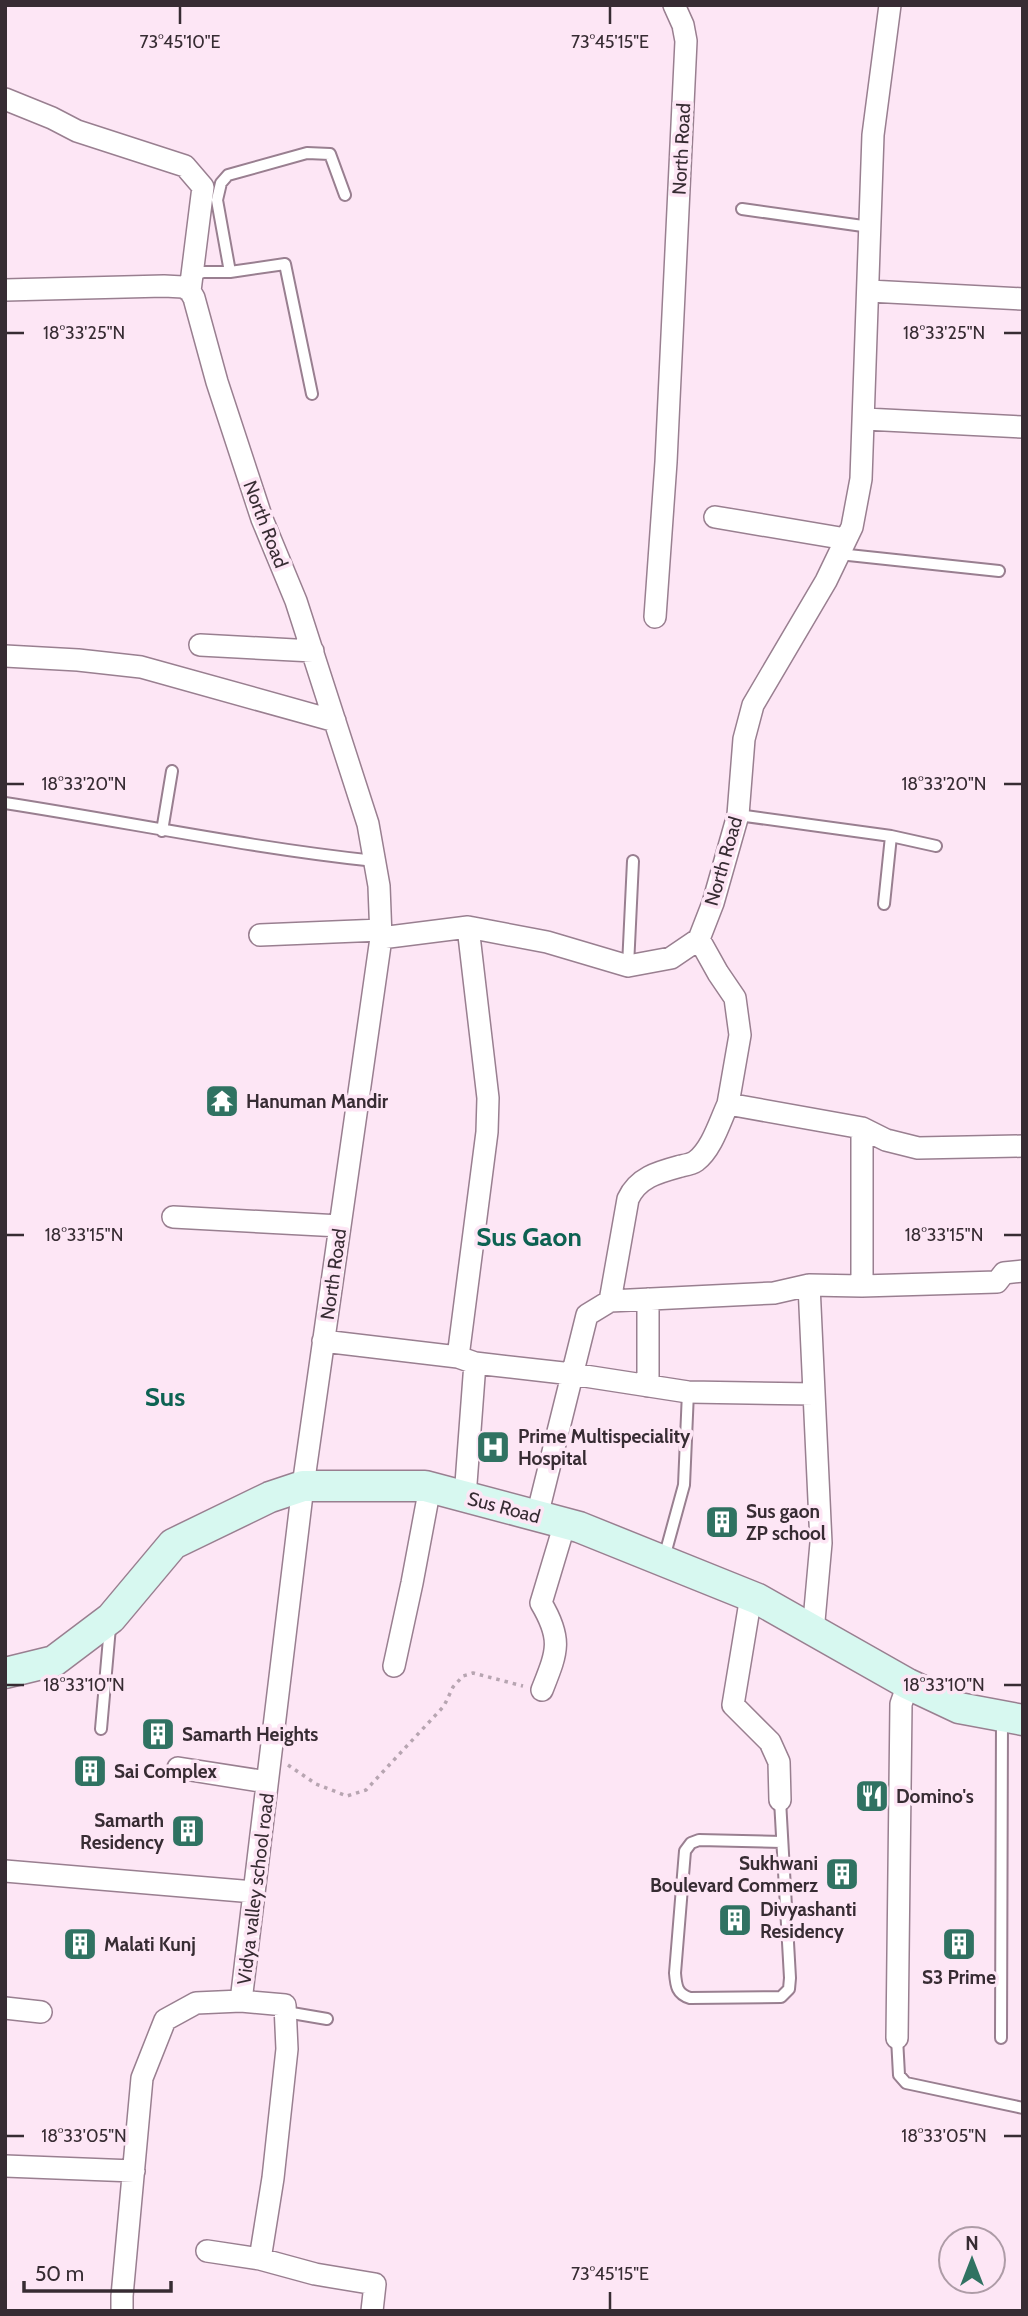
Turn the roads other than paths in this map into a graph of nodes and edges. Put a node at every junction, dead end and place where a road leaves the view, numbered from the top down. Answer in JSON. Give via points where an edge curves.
{"nodes":[{"id":1,"x":674,"y":5,"type":"edge"},
{"id":2,"x":890,"y":5,"type":"edge"},
{"id":3,"x":5,"y":99,"type":"edge"},
{"id":4,"x":345,"y":195,"type":"dead end"},
{"id":5,"x":742,"y":209,"type":"dead end"},
{"id":6,"x":870,"y":227,"type":"junction"},
{"id":7,"x":230,"y":272,"type":"junction"},
{"id":8,"x":191,"y":283,"type":"junction"},
{"id":9,"x":5,"y":290,"type":"edge"},
{"id":10,"x":869,"y":291,"type":"junction"},
{"id":11,"x":1023,"y":299,"type":"edge"},
{"id":12,"x":312,"y":394,"type":"dead end"},
{"id":13,"x":864,"y":419,"type":"junction"},
{"id":14,"x":1023,"y":427,"type":"edge"},
{"id":15,"x":715,"y":517,"type":"dead end"},
{"id":16,"x":843,"y":546,"type":"junction"},
{"id":17,"x":999,"y":571,"type":"dead end"},
{"id":18,"x":655,"y":617,"type":"dead end"},
{"id":19,"x":200,"y":645,"type":"dead end"},
{"id":20,"x":313,"y":651,"type":"junction"},
{"id":21,"x":5,"y":656,"type":"edge"},
{"id":22,"x":335,"y":720,"type":"junction"},
{"id":23,"x":172,"y":772,"type":"dead end"},
{"id":24,"x":5,"y":803,"type":"edge"},
{"id":25,"x":738,"y":815,"type":"junction"},
{"id":26,"x":162,"y":831,"type":"junction"},
{"id":27,"x":891,"y":836,"type":"junction"},
{"id":28,"x":936,"y":846,"type":"dead end"},
{"id":29,"x":375,"y":861,"type":"junction"},
{"id":30,"x":633,"y":861,"type":"dead end"},
{"id":31,"x":884,"y":904,"type":"dead end"},
{"id":32,"x":468,"y":927,"type":"junction"},
{"id":33,"x":381,"y":934,"type":"junction"},
{"id":34,"x":260,"y":935,"type":"dead end"},
{"id":35,"x":699,"y":939,"type":"junction"},
{"id":36,"x":671,"y":958,"type":"junction"},
{"id":37,"x":628,"y":966,"type":"junction"},
{"id":38,"x":718,"y":973,"type":"junction"},
{"id":39,"x":728,"y":1104,"type":"junction"},
{"id":40,"x":862,"y":1128,"type":"junction"},
{"id":41,"x":1023,"y":1146,"type":"edge"},
{"id":42,"x":173,"y":1217,"type":"dead end"},
{"id":43,"x":340,"y":1226,"type":"junction"},
{"id":44,"x":1023,"y":1271,"type":"edge"},
{"id":45,"x":809,"y":1285,"type":"junction"},
{"id":46,"x":862,"y":1286,"type":"junction"},
{"id":47,"x":648,"y":1299,"type":"junction"},
{"id":48,"x":610,"y":1301,"type":"junction"},
{"id":49,"x":323,"y":1341,"type":"junction"},
{"id":50,"x":467,"y":1360,"type":"junction"},
{"id":51,"x":572,"y":1374,"type":"junction"},
{"id":52,"x":648,"y":1386,"type":"junction"},
{"id":53,"x":688,"y":1392,"type":"junction"},
{"id":54,"x":814,"y":1394,"type":"junction"},
{"id":55,"x":303,"y":1486,"type":"junction"},
{"id":56,"x":430,"y":1487,"type":"junction"},
{"id":57,"x":465,"y":1497,"type":"junction"},
{"id":58,"x":551,"y":1519,"type":"junction"},
{"id":59,"x":663,"y":1561,"type":"junction"},
{"id":60,"x":751,"y":1596,"type":"junction"},
{"id":61,"x":111,"y":1618,"type":"junction"},
{"id":62,"x":813,"y":1632,"type":"junction"},
{"id":63,"x":394,"y":1666,"type":"dead end"},
{"id":64,"x":5,"y":1673,"type":"edge"},
{"id":65,"x":908,"y":1684,"type":"junction"},
{"id":66,"x":542,"y":1690,"type":"road end"},
{"id":67,"x":1012,"y":1718,"type":"edge"},
{"id":68,"x":102,"y":1729,"type":"dead end"},
{"id":69,"x":178,"y":1768,"type":"dead end"},
{"id":70,"x":267,"y":1782,"type":"junction"},
{"id":71,"x":780,"y":1800,"type":"joint"},
{"id":72,"x":782,"y":1842,"type":"junction"},
{"id":73,"x":5,"y":1871,"type":"edge"},
{"id":74,"x":254,"y":1892,"type":"junction"},
{"id":75,"x":241,"y":2001,"type":"junction"},
{"id":76,"x":5,"y":2008,"type":"edge"},
{"id":77,"x":41,"y":2012,"type":"dead end"},
{"id":78,"x":286,"y":2012,"type":"junction"},
{"id":79,"x":327,"y":2019,"type":"dead end"},
{"id":80,"x":897,"y":2038,"type":"joint"},
{"id":81,"x":1001,"y":2038,"type":"dead end"},
{"id":82,"x":1023,"y":2108,"type":"edge"},
{"id":83,"x":5,"y":2166,"type":"edge"},
{"id":84,"x":134,"y":2171,"type":"junction"},
{"id":85,"x":207,"y":2251,"type":"dead end"},
{"id":86,"x":260,"y":2259,"type":"junction"},
{"id":87,"x":122,"y":2311,"type":"edge"},
{"id":88,"x":372,"y":2311,"type":"edge"}],
"edges":[{"from":1,"to":18,"type":"street","name":"North Road","via":[[686,41]]},
{"from":2,"to":6,"type":"street","name":"North Road","via":[[873,135]]},
{"from":3,"to":8,"type":"street","via":[[77,131],[185,166],[203,187]]},
{"from":4,"to":7,"type":"lane","via":[[330,154],[307,153],[228,175],[221,183],[218,200]]},
{"from":5,"to":6,"type":"lane"},
{"from":6,"to":10,"type":"street","name":"North Road"},
{"from":7,"to":8,"type":"lane","via":[[203,272]]},
{"from":7,"to":12,"type":"lane","via":[[285,264]]},
{"from":8,"to":9,"type":"street","via":[[183,287]]},
{"from":8,"to":20,"type":"street","name":"North Road","via":[[217,382],[262,519]]},
{"from":10,"to":11,"type":"street"},
{"from":10,"to":13,"type":"street","name":"North Road"},
{"from":13,"to":14,"type":"street"},
{"from":13,"to":16,"type":"street","name":"North Road","via":[[862,479]]},
{"from":15,"to":16,"type":"street"},
{"from":16,"to":17,"type":"lane"},
{"from":16,"to":25,"type":"street","name":"North Road","via":[[753,705],[744,739]]},
{"from":19,"to":20,"type":"street"},
{"from":20,"to":22,"type":"street","name":"North Road"},
{"from":21,"to":22,"type":"street","via":[[141,667]]},
{"from":22,"to":29,"type":"street","name":"North Road"},
{"from":23,"to":26,"type":"lane"},
{"from":24,"to":26,"type":"lane"},
{"from":25,"to":27,"type":"lane"},
{"from":25,"to":35,"type":"street","name":"North Road"},
{"from":26,"to":29,"type":"lane"},
{"from":27,"to":28,"type":"lane"},
{"from":27,"to":31,"type":"lane"},
{"from":29,"to":33,"type":"street","name":"North Road"},
{"from":30,"to":37,"type":"lane"},
{"from":32,"to":33,"type":"street"},
{"from":32,"to":37,"type":"street","via":[[547,942]]},
{"from":32,"to":50,"type":"street","via":[[488,1098]]},
{"from":33,"to":34,"type":"street"},
{"from":33,"to":43,"type":"street","name":"North Road"},
{"from":35,"to":36,"type":"street"},
{"from":35,"to":38,"type":"street"},
{"from":36,"to":37,"type":"street"},
{"from":36,"to":38,"type":"street"},
{"from":38,"to":39,"type":"street","via":[[735,998],[740,1035]]},
{"from":39,"to":40,"type":"street"},
{"from":39,"to":48,"type":"street","via":[[695,1162],[649,1177],[632,1192]]},
{"from":40,"to":41,"type":"street","via":[[886,1140],[918,1147]]},
{"from":40,"to":46,"type":"street"},
{"from":42,"to":43,"type":"street"},
{"from":43,"to":49,"type":"street","name":"North Road"},
{"from":44,"to":46,"type":"street","via":[[1003,1273],[997,1282]]},
{"from":45,"to":46,"type":"street"},
{"from":45,"to":47,"type":"street","via":[[774,1293]]},
{"from":45,"to":54,"type":"street"},
{"from":47,"to":48,"type":"street"},
{"from":47,"to":52,"type":"street"},
{"from":48,"to":51,"type":"street","via":[[587,1315]]},
{"from":49,"to":50,"type":"street"},
{"from":49,"to":55,"type":"street","name":"North Road"},
{"from":50,"to":51,"type":"street"},
{"from":50,"to":57,"type":"street"},
{"from":51,"to":52,"type":"street"},
{"from":51,"to":58,"type":"street"},
{"from":52,"to":53,"type":"street"},
{"from":53,"to":54,"type":"street"},
{"from":53,"to":59,"type":"lane","via":[[684,1485]]},
{"from":54,"to":62,"type":"street","via":[[821,1543]]},
{"from":55,"to":56,"type":"main road","name":"Sus Road"},
{"from":55,"to":61,"type":"main road","name":"Sus Road","via":[[173,1544]]},
{"from":55,"to":70,"type":"street","name":"Vidya valley school road"},
{"from":56,"to":57,"type":"main road","name":"Sus Road"},
{"from":56,"to":63,"type":"street"},
{"from":57,"to":58,"type":"main road","name":"Sus Road"},
{"from":58,"to":59,"type":"main road","name":"Sus Road"},
{"from":58,"to":66,"type":"street","via":[[541,1603],[555,1629],[556,1642]]},
{"from":59,"to":60,"type":"main road","name":"Sus Road"},
{"from":60,"to":62,"type":"main road","name":"Sus Road"},
{"from":60,"to":71,"type":"street","via":[[733,1705],[771,1742],[779,1762]]},
{"from":61,"to":64,"type":"main road","name":"Sus Road","via":[[54,1661]]},
{"from":61,"to":68,"type":"lane"},
{"from":62,"to":65,"type":"main road","name":"Sus Road"},
{"from":65,"to":67,"type":"main road","name":"Sus Road","via":[[959,1708]]},
{"from":65,"to":80,"type":"street","via":[[901,1704]]},
{"from":67,"to":81,"type":"lane"},
{"from":69,"to":70,"type":"street"},
{"from":70,"to":74,"type":"street","name":"Vidya valley school road"},
{"from":71,"to":72,"type":"lane"},
{"from":72,"to":72,"type":"lane","via":[[789,1989],[781,1997],[682,1995],[675,1973],[685,1851],[699,1840]]},
{"from":73,"to":74,"type":"street"},
{"from":74,"to":75,"type":"street","name":"Vidya valley school road"},
{"from":75,"to":78,"type":"street","via":[[285,2005]]},
{"from":75,"to":84,"type":"street","name":"Vidya valley school road","via":[[196,2003],[165,2020],[142,2078]]},
{"from":76,"to":77,"type":"street"},
{"from":78,"to":79,"type":"lane"},
{"from":78,"to":86,"type":"street","via":[[285,2073]]},
{"from":80,"to":82,"type":"lane","via":[[899,2075],[906,2083]]},
{"from":83,"to":84,"type":"street"},
{"from":84,"to":87,"type":"street","name":"Vidya valley school road"},
{"from":85,"to":86,"type":"street"},
{"from":86,"to":88,"type":"street","via":[[375,2284]]}]}
